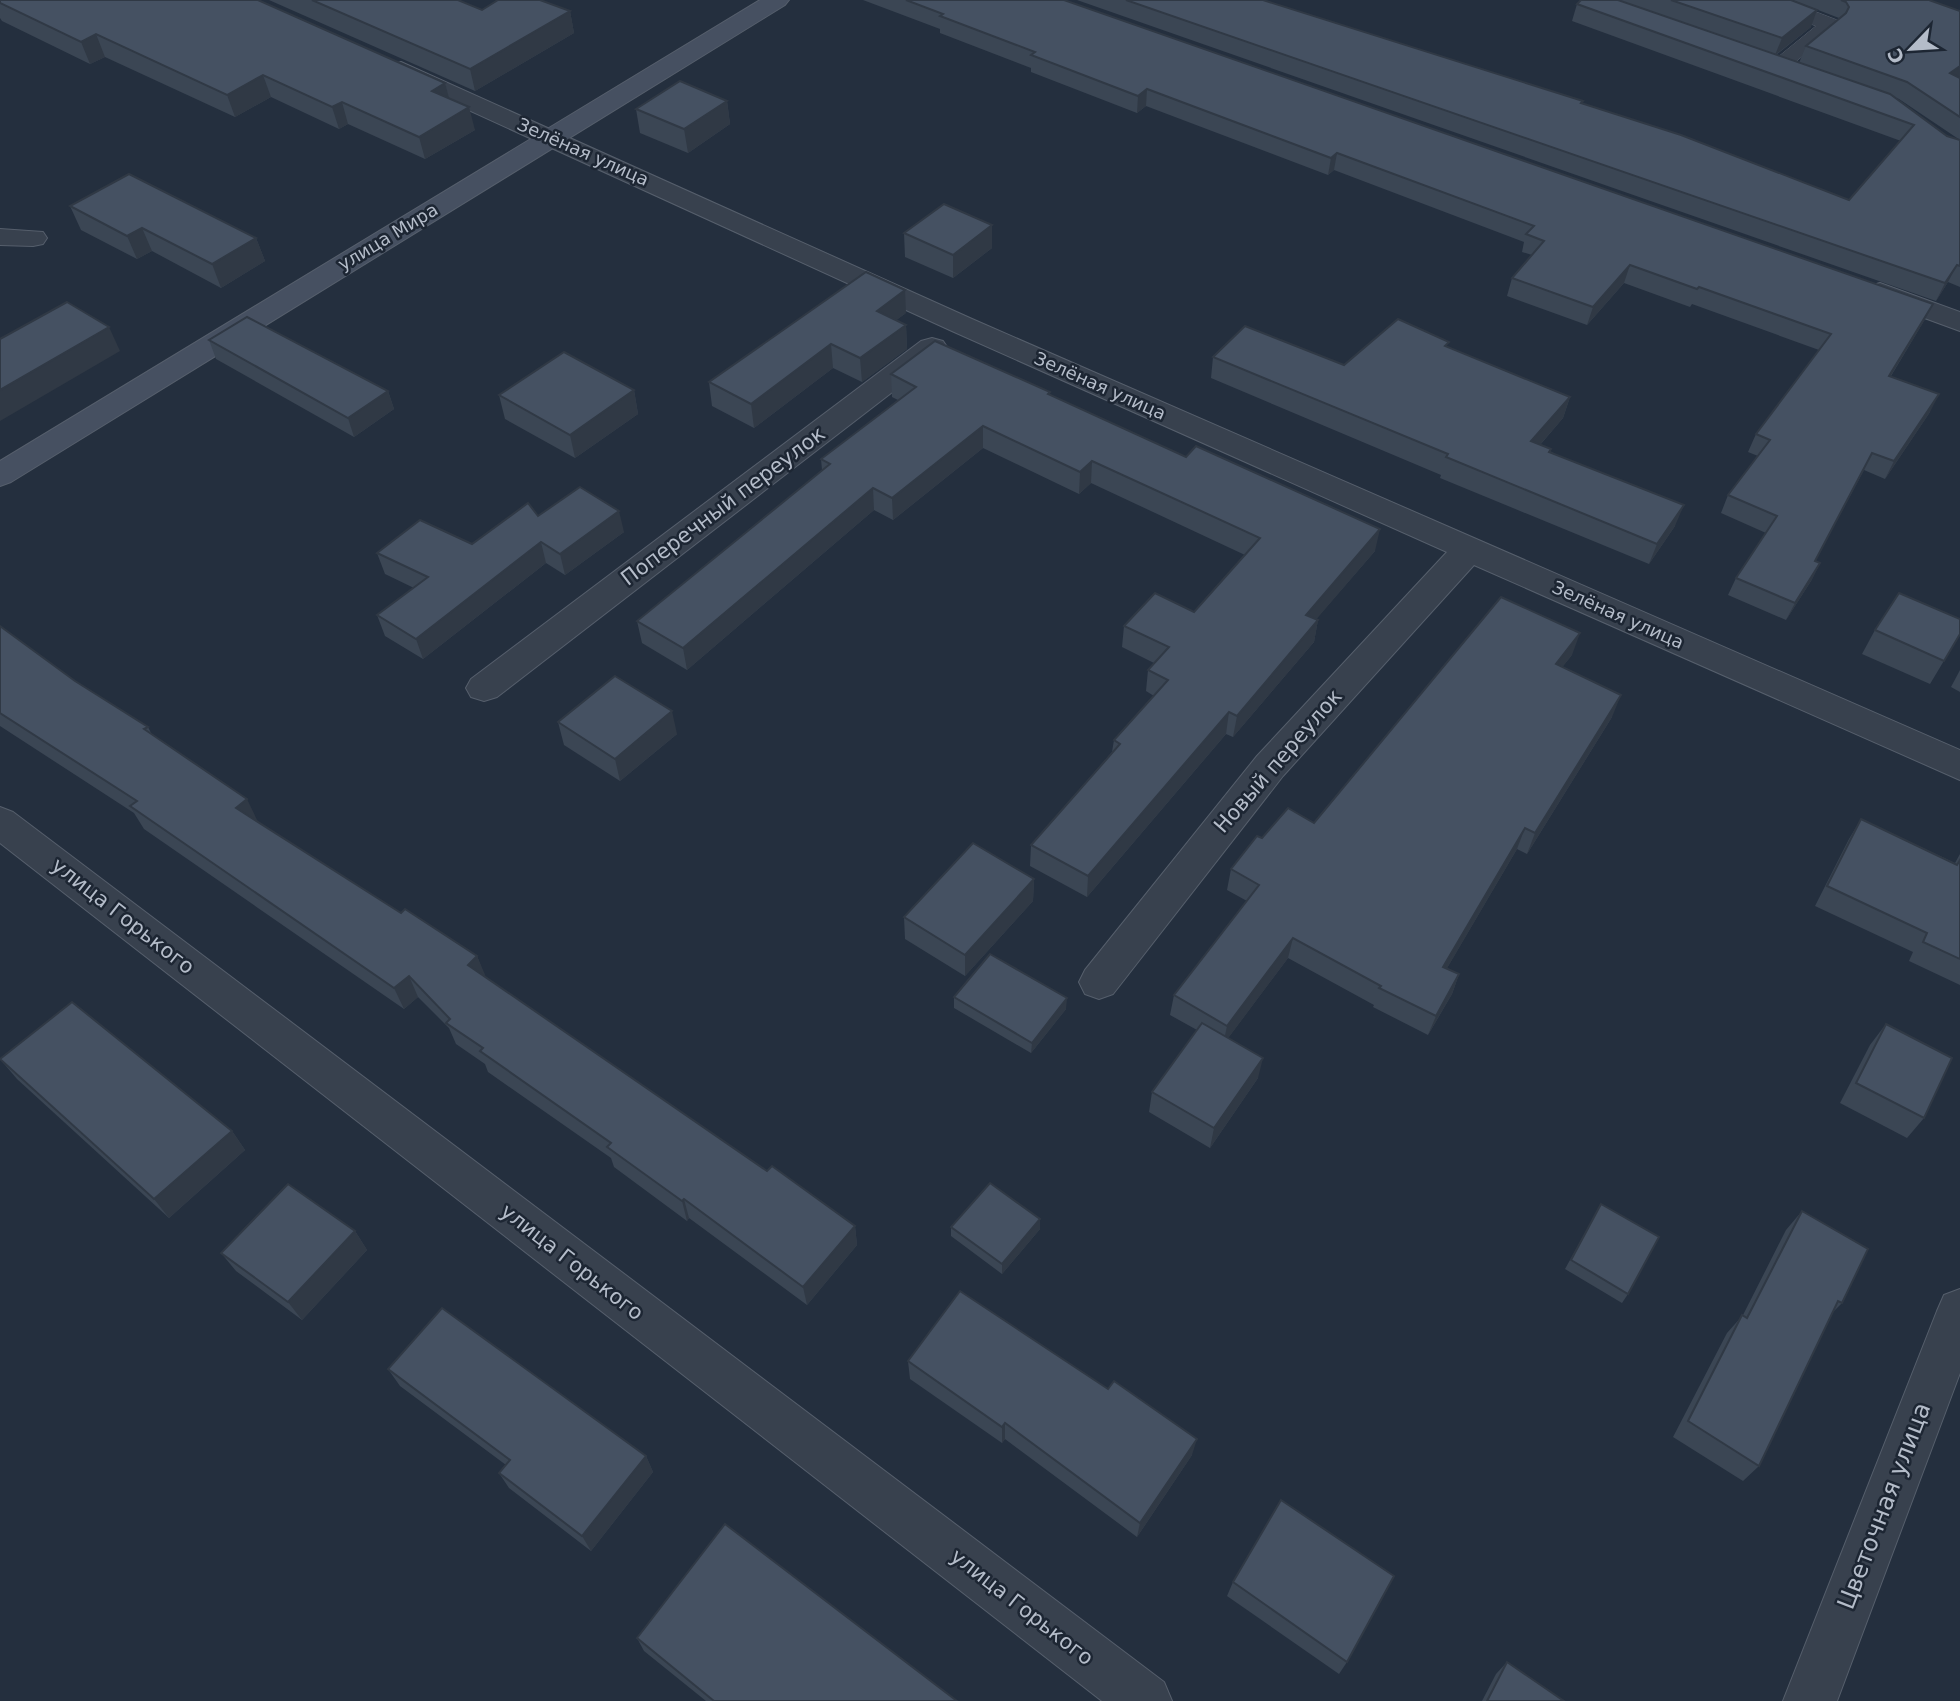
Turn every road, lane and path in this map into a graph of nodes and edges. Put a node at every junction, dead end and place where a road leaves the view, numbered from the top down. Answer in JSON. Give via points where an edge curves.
{"nodes":[{"id":1,"x":777,"y":0,"type":"edge"},
{"id":2,"x":1767,"y":0,"type":"edge"},
{"id":3,"x":1754,"y":57,"type":"edge"},
{"id":4,"x":377,"y":60,"type":"edge"},
{"id":5,"x":1779,"y":66,"type":"junction"},
{"id":6,"x":1804,"y":75,"type":"edge"},
{"id":7,"x":552,"y":137,"type":"junction"},
{"id":8,"x":0,"y":237,"type":"edge"},
{"id":9,"x":33,"y":238,"type":"dead end"},
{"id":10,"x":1859,"y":285,"type":"edge"},
{"id":11,"x":1960,"y":322,"type":"edge"},
{"id":12,"x":962,"y":325,"type":"junction"},
{"id":13,"x":0,"y":475,"type":"edge"},
{"id":14,"x":1469,"y":549,"type":"junction"},
{"id":15,"x":484,"y":688,"type":"dead end"},
{"id":16,"x":1960,"y":766,"type":"edge"},
{"id":17,"x":0,"y":822,"type":"edge"},
{"id":18,"x":1099,"y":982,"type":"dead end"},
{"id":19,"x":1960,"y":1311,"type":"edge"},
{"id":20,"x":1145,"y":1701,"type":"edge"},
{"id":21,"x":1810,"y":1701,"type":"edge"}],
"edges":[{"from":1,"to":7,"type":"main road","name":"улица Мира"},
{"from":2,"to":5,"type":"lane","via":[[1830,24]]},
{"from":3,"to":5,"type":"lane"},
{"from":4,"to":7,"type":"street","name":"Зелёная улица"},
{"from":5,"to":6,"type":"lane"},
{"from":7,"to":12,"type":"street","name":"Зелёная улица"},
{"from":7,"to":13,"type":"main road","name":"улица Мира"},
{"from":8,"to":9,"type":"street"},
{"from":10,"to":11,"type":"street"},
{"from":12,"to":14,"type":"street","name":"Зелёная улица"},
{"from":12,"to":15,"type":"street","name":"Поперечный переулок"},
{"from":14,"to":16,"type":"street","name":"Зелёная улица"},
{"from":14,"to":18,"type":"street","name":"Новый переулок","via":[[1270,766]]},
{"from":17,"to":20,"type":"street","name":"улица Горького"},
{"from":19,"to":21,"type":"street","name":"Цветочная улица"}]}
